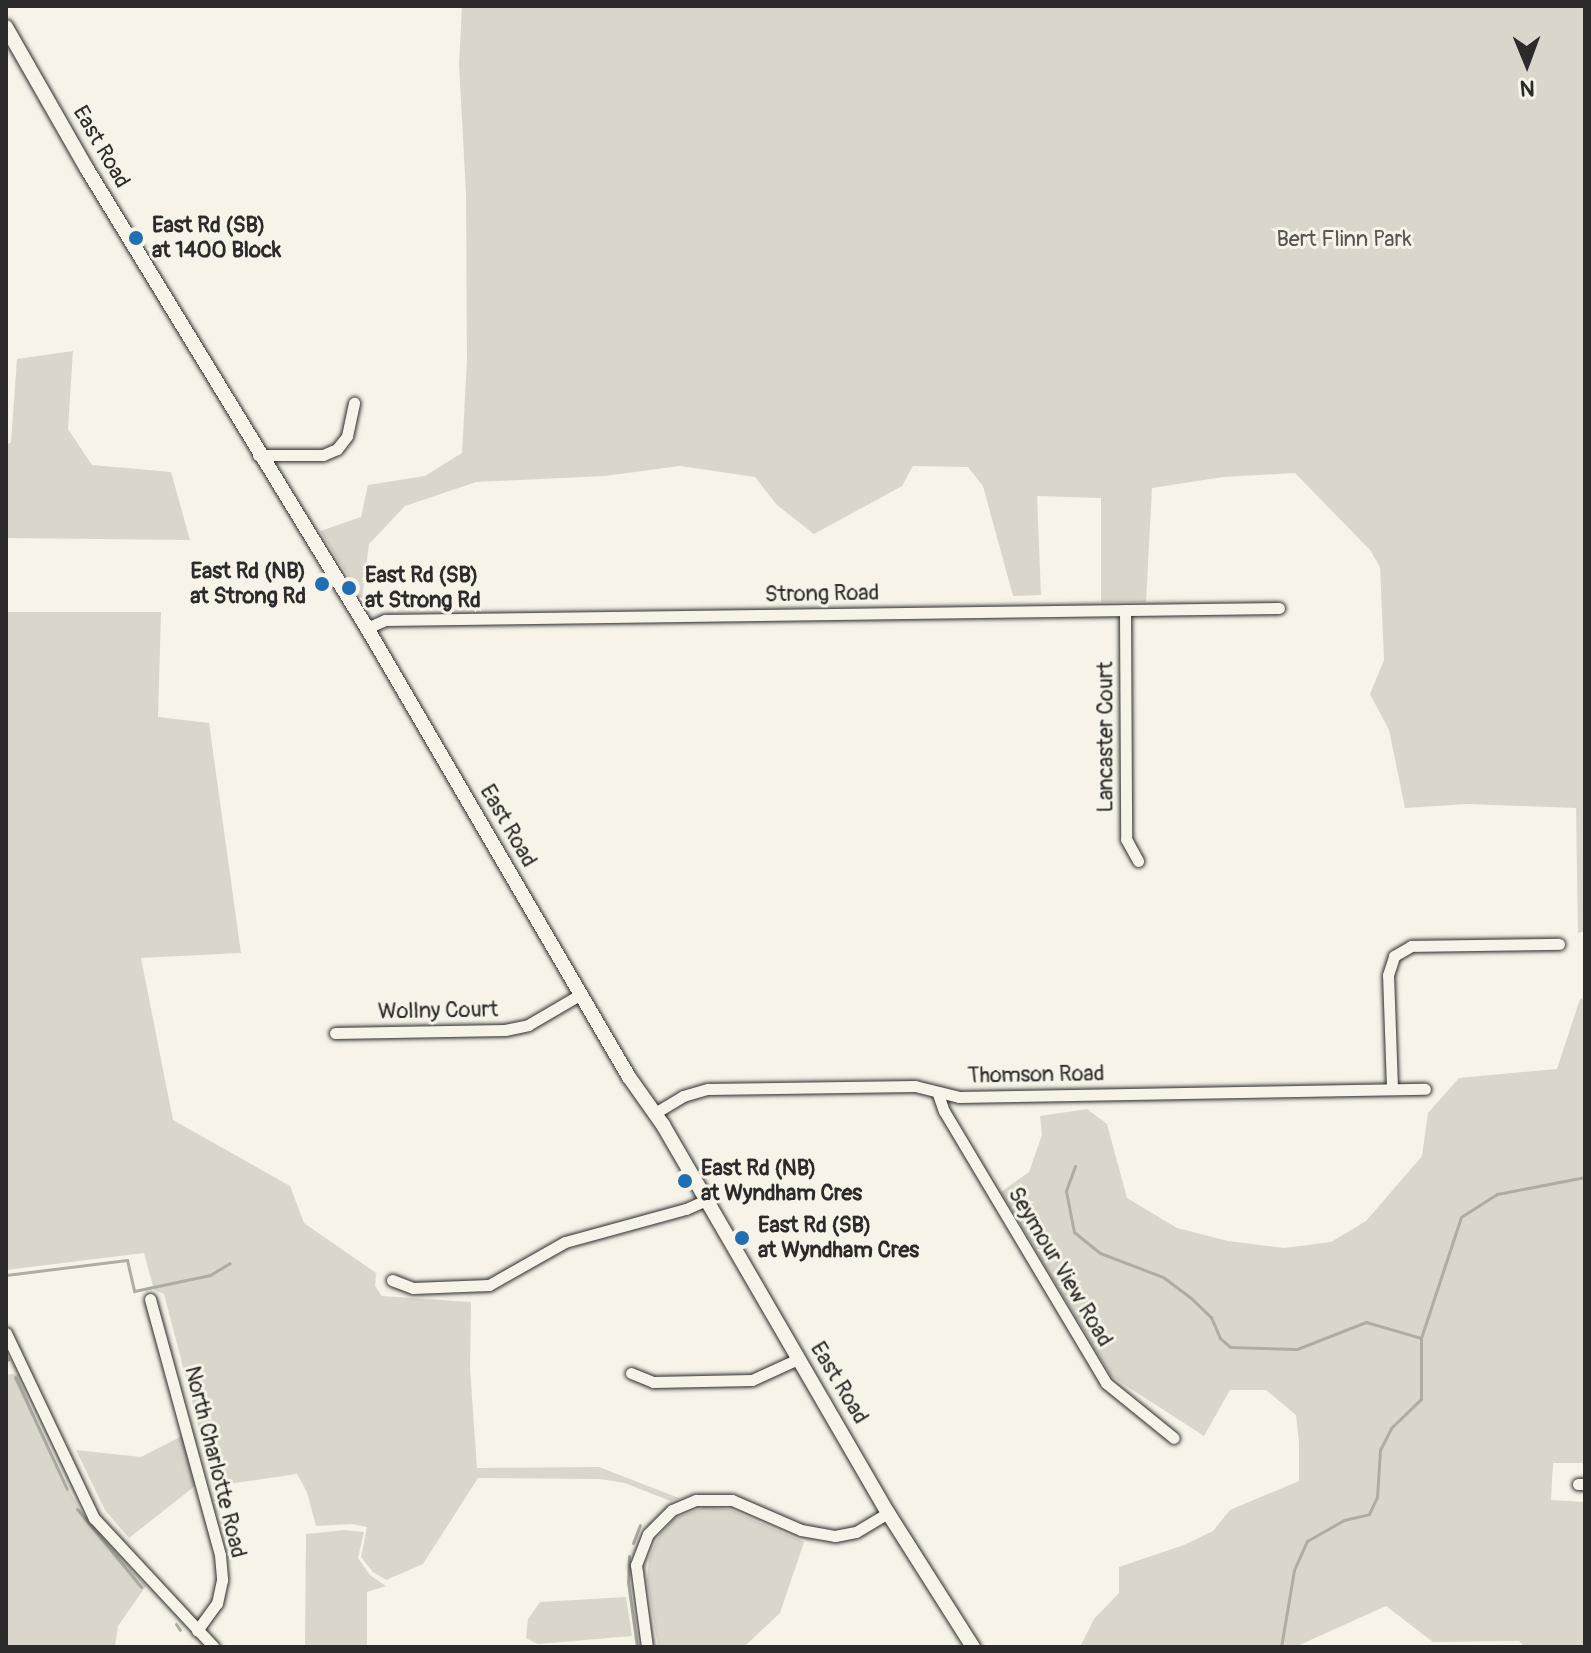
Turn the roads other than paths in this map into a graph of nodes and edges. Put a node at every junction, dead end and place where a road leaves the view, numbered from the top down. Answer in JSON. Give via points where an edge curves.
{"nodes":[{"id":1,"x":6,"y":27,"type":"edge"},
{"id":2,"x":354,"y":403,"type":"dead end"},
{"id":3,"x":258,"y":455,"type":"junction"},
{"id":4,"x":1279,"y":608,"type":"dead end"},
{"id":5,"x":1125,"y":610,"type":"junction"},
{"id":6,"x":367,"y":628,"type":"junction"},
{"id":7,"x":1138,"y":861,"type":"dead end"},
{"id":8,"x":1559,"y":944,"type":"dead end"},
{"id":9,"x":581,"y":994,"type":"junction"},
{"id":10,"x":335,"y":1033,"type":"dead end"},
{"id":11,"x":1392,"y":1088,"type":"junction"},
{"id":12,"x":1425,"y":1089,"type":"dead end"},
{"id":13,"x":938,"y":1094,"type":"junction"},
{"id":14,"x":655,"y":1113,"type":"junction"},
{"id":15,"x":706,"y":1200,"type":"junction"},
{"id":16,"x":392,"y":1280,"type":"dead end"},
{"id":17,"x":150,"y":1299,"type":"dead end"},
{"id":18,"x":6,"y":1333,"type":"edge"},
{"id":19,"x":798,"y":1359,"type":"junction"},
{"id":20,"x":631,"y":1373,"type":"dead end"},
{"id":21,"x":1174,"y":1438,"type":"dead end"},
{"id":22,"x":888,"y":1513,"type":"junction"},
{"id":23,"x":197,"y":1631,"type":"junction"},
{"id":24,"x":214,"y":1647,"type":"edge"},
{"id":25,"x":647,"y":1647,"type":"edge"},
{"id":26,"x":973,"y":1647,"type":"edge"}],
"edges":[{"from":1,"to":3,"type":"main road","name":"East Road"},
{"from":2,"to":3,"type":"street","via":[[347,436],[337,449],[323,455]]},
{"from":3,"to":6,"type":"main road","name":"East Road"},
{"from":4,"to":5,"type":"street","name":"Strong Road"},
{"from":5,"to":6,"type":"street","name":"Strong Road","via":[[385,620]]},
{"from":5,"to":7,"type":"street","name":"Lancaster Court","via":[[1126,839]]},
{"from":6,"to":9,"type":"main road","name":"East Road"},
{"from":8,"to":11,"type":"street","via":[[1411,946],[1394,956],[1388,975]]},
{"from":9,"to":10,"type":"street","name":"Wollny Court","via":[[528,1025],[505,1030]]},
{"from":9,"to":14,"type":"main road","name":"East Road"},
{"from":11,"to":12,"type":"street","name":"Thomson Road"},
{"from":11,"to":13,"type":"street","name":"Thomson Road"},
{"from":13,"to":14,"type":"street","name":"Thomson Road","via":[[915,1086],[708,1089]]},
{"from":13,"to":21,"type":"street","name":"Seymour View Road","via":[[1106,1383]]},
{"from":14,"to":15,"type":"main road","name":"East Road"},
{"from":15,"to":16,"type":"street","via":[[565,1242],[489,1285],[413,1288]]},
{"from":15,"to":19,"type":"main road","name":"East Road"},
{"from":17,"to":23,"type":"street","name":"North Charlotte Road","via":[[220,1555],[217,1603]]},
{"from":18,"to":23,"type":"street","via":[[94,1518]]},
{"from":19,"to":20,"type":"street","via":[[752,1380],[653,1382]]},
{"from":19,"to":22,"type":"main road","name":"East Road"},
{"from":22,"to":25,"type":"street","via":[[856,1532],[835,1536],[801,1530],[732,1500],[696,1500],[672,1510],[648,1534],[636,1565]]},
{"from":22,"to":26,"type":"main road","name":"East Road"},
{"from":23,"to":24,"type":"street"}]}
